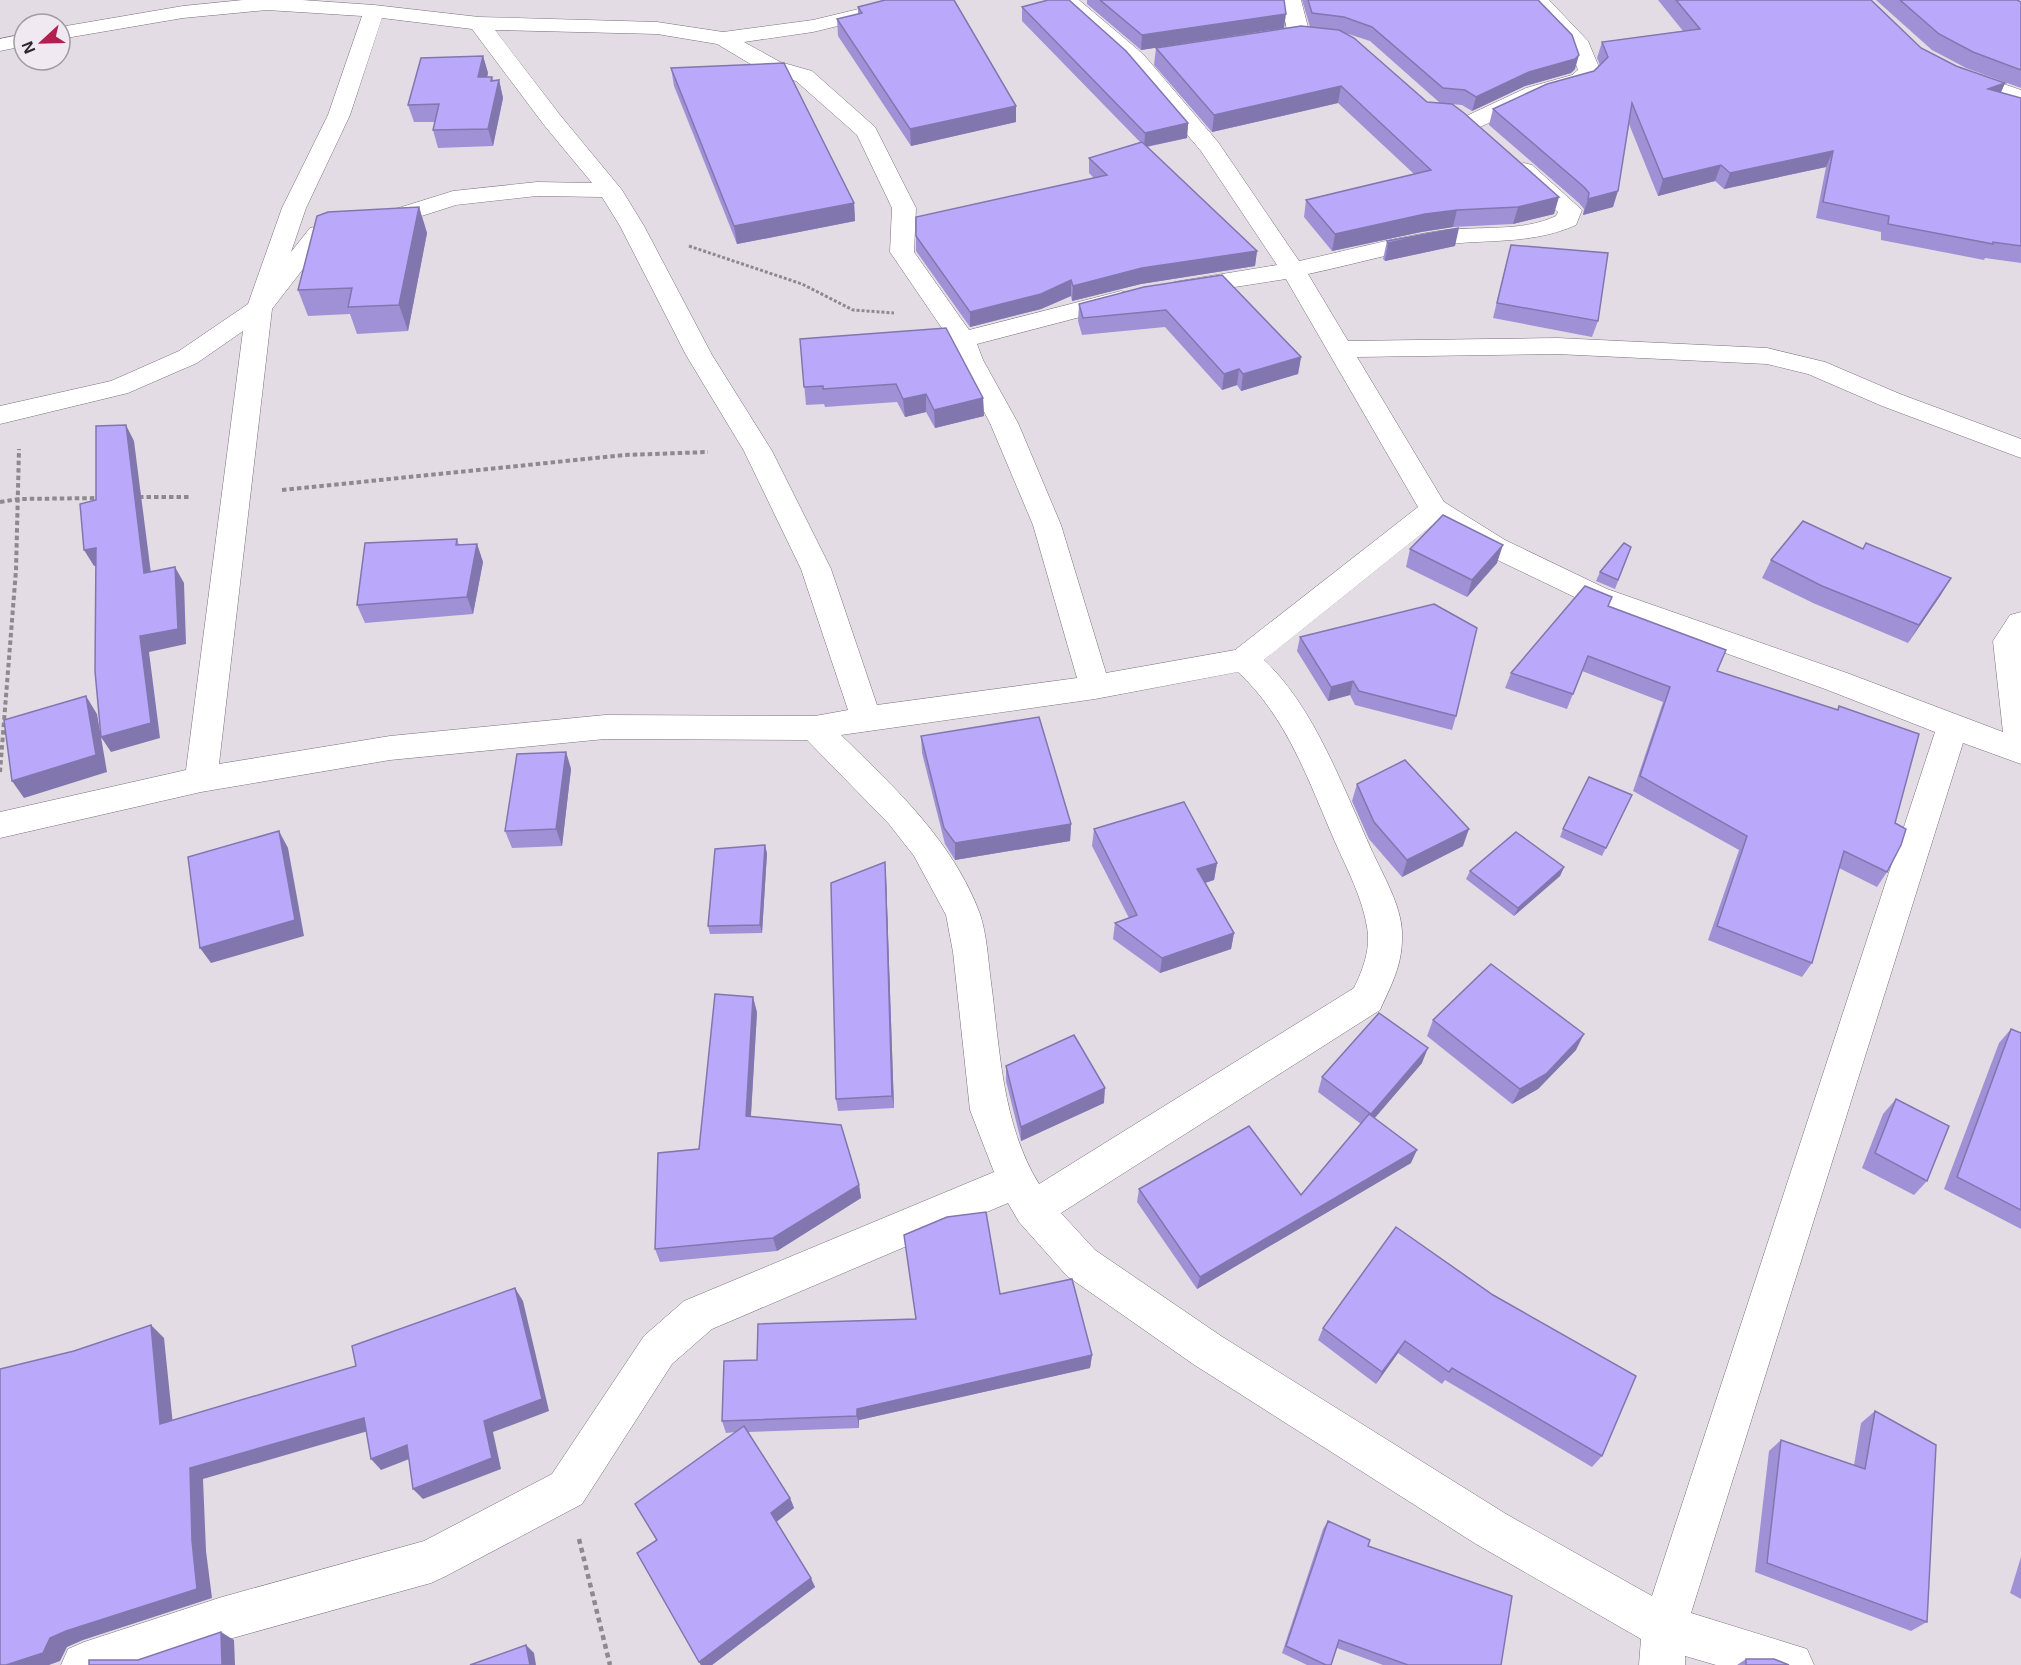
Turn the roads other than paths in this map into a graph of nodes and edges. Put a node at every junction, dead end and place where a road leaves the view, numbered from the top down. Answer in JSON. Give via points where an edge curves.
{"nodes":[{"id":1,"x":922,"y":0,"type":"edge"},
{"id":2,"x":1066,"y":0,"type":"edge"},
{"id":3,"x":1291,"y":0,"type":"edge"},
{"id":4,"x":1538,"y":0,"type":"edge"},
{"id":5,"x":374,"y":11,"type":"junction"},
{"id":6,"x":477,"y":12,"type":"edge"},
{"id":7,"x":72,"y":28,"type":"edge"},
{"id":8,"x":723,"y":38,"type":"junction"},
{"id":9,"x":1275,"y":38,"type":"edge"},
{"id":10,"x":1942,"y":67,"type":"edge"},
{"id":11,"x":2021,"y":97,"type":"edge"},
{"id":12,"x":1470,"y":124,"type":"edge"},
{"id":13,"x":1512,"y":159,"type":"edge"},
{"id":14,"x":610,"y":190,"type":"junction"},
{"id":15,"x":1293,"y":270,"type":"junction"},
{"id":16,"x":259,"y":308,"type":"junction"},
{"id":17,"x":963,"y":340,"type":"junction"},
{"id":18,"x":1338,"y":349,"type":"junction"},
{"id":19,"x":9,"y":414,"type":"edge"},
{"id":20,"x":2021,"y":449,"type":"edge"},
{"id":21,"x":1434,"y":509,"type":"junction"},
{"id":22,"x":2021,"y":623,"type":"edge"},
{"id":23,"x":1244,"y":660,"type":"junction"},
{"id":24,"x":1095,"y":687,"type":"junction"},
{"id":25,"x":866,"y":718,"type":"junction"},
{"id":26,"x":1953,"y":726,"type":"junction"},
{"id":27,"x":816,"y":728,"type":"junction"},
{"id":28,"x":2021,"y":752,"type":"edge"},
{"id":29,"x":201,"y":779,"type":"junction"},
{"id":30,"x":0,"y":825,"type":"edge"},
{"id":31,"x":1024,"y":1195,"type":"junction"},
{"id":32,"x":1663,"y":1646,"type":"edge"},
{"id":33,"x":84,"y":1665,"type":"edge"},
{"id":34,"x":1791,"y":1665,"type":"edge"}],
"edges":[{"from":1,"to":8,"type":"street","via":[[813,26]]},
{"from":2,"to":15,"type":"street","via":[[1147,57]]},
{"from":3,"to":9,"type":"street","via":[[1310,37]]},
{"from":4,"to":12,"type":"street","via":[[1580,46],[1590,72],[1580,80],[1534,93]]},
{"from":5,"to":6,"type":"street","via":[[435,17]]},
{"from":5,"to":7,"type":"street","via":[[267,4],[101,17]]},
{"from":5,"to":16,"type":"street","via":[[339,116],[294,208]]},
{"from":6,"to":8,"type":"street","via":[[657,28]]},
{"from":6,"to":14,"type":"street","via":[[552,120]]},
{"from":8,"to":17,"type":"street","via":[[772,67],[804,76],[867,132],[904,208],[902,252]]},
{"from":10,"to":11,"type":"street"},
{"from":13,"to":15,"type":"street","via":[[1570,210],[1567,220],[1552,227],[1500,235],[1440,238]]},
{"from":14,"to":16,"type":"street","via":[[537,189],[453,198],[398,216],[319,233]]},
{"from":14,"to":25,"type":"street","via":[[699,355],[758,451],[816,569]]},
{"from":15,"to":17,"type":"street","via":[[1153,292]]},
{"from":15,"to":18,"type":"street"},
{"from":16,"to":19,"type":"street","via":[[188,357],[119,387]]},
{"from":16,"to":29,"type":"street"},
{"from":17,"to":24,"type":"street","via":[[1004,423],[1047,525]]},
{"from":18,"to":20,"type":"street","via":[[1557,346],[1767,356],[1816,368]]},
{"from":18,"to":21,"type":"street"},
{"from":21,"to":23,"type":"street"},
{"from":21,"to":26,"type":"street","via":[[1495,547],[1597,596]]},
{"from":22,"to":28,"type":"street","via":[[2008,641]]},
{"from":23,"to":24,"type":"street"},
{"from":23,"to":31,"type":"street","via":[[1267,681],[1286,707],[1317,764],[1377,900],[1385,929],[1384,962],[1366,999],[1248,1076]]},
{"from":24,"to":25,"type":"street"},
{"from":25,"to":27,"type":"street"},
{"from":26,"to":28,"type":"street"},
{"from":26,"to":32,"type":"street"},
{"from":27,"to":29,"type":"street","via":[[605,727],[390,748]]},
{"from":27,"to":31,"type":"street","via":[[901,815],[926,847],[963,915],[989,1110]]},
{"from":29,"to":30,"type":"street"},
{"from":31,"to":32,"type":"street","via":[[1081,1263],[1207,1350],[1491,1529]]},
{"from":31,"to":33,"type":"street","via":[[698,1315],[658,1350],[567,1489],[431,1561],[222,1618]]},
{"from":32,"to":34,"type":"street"}]}
